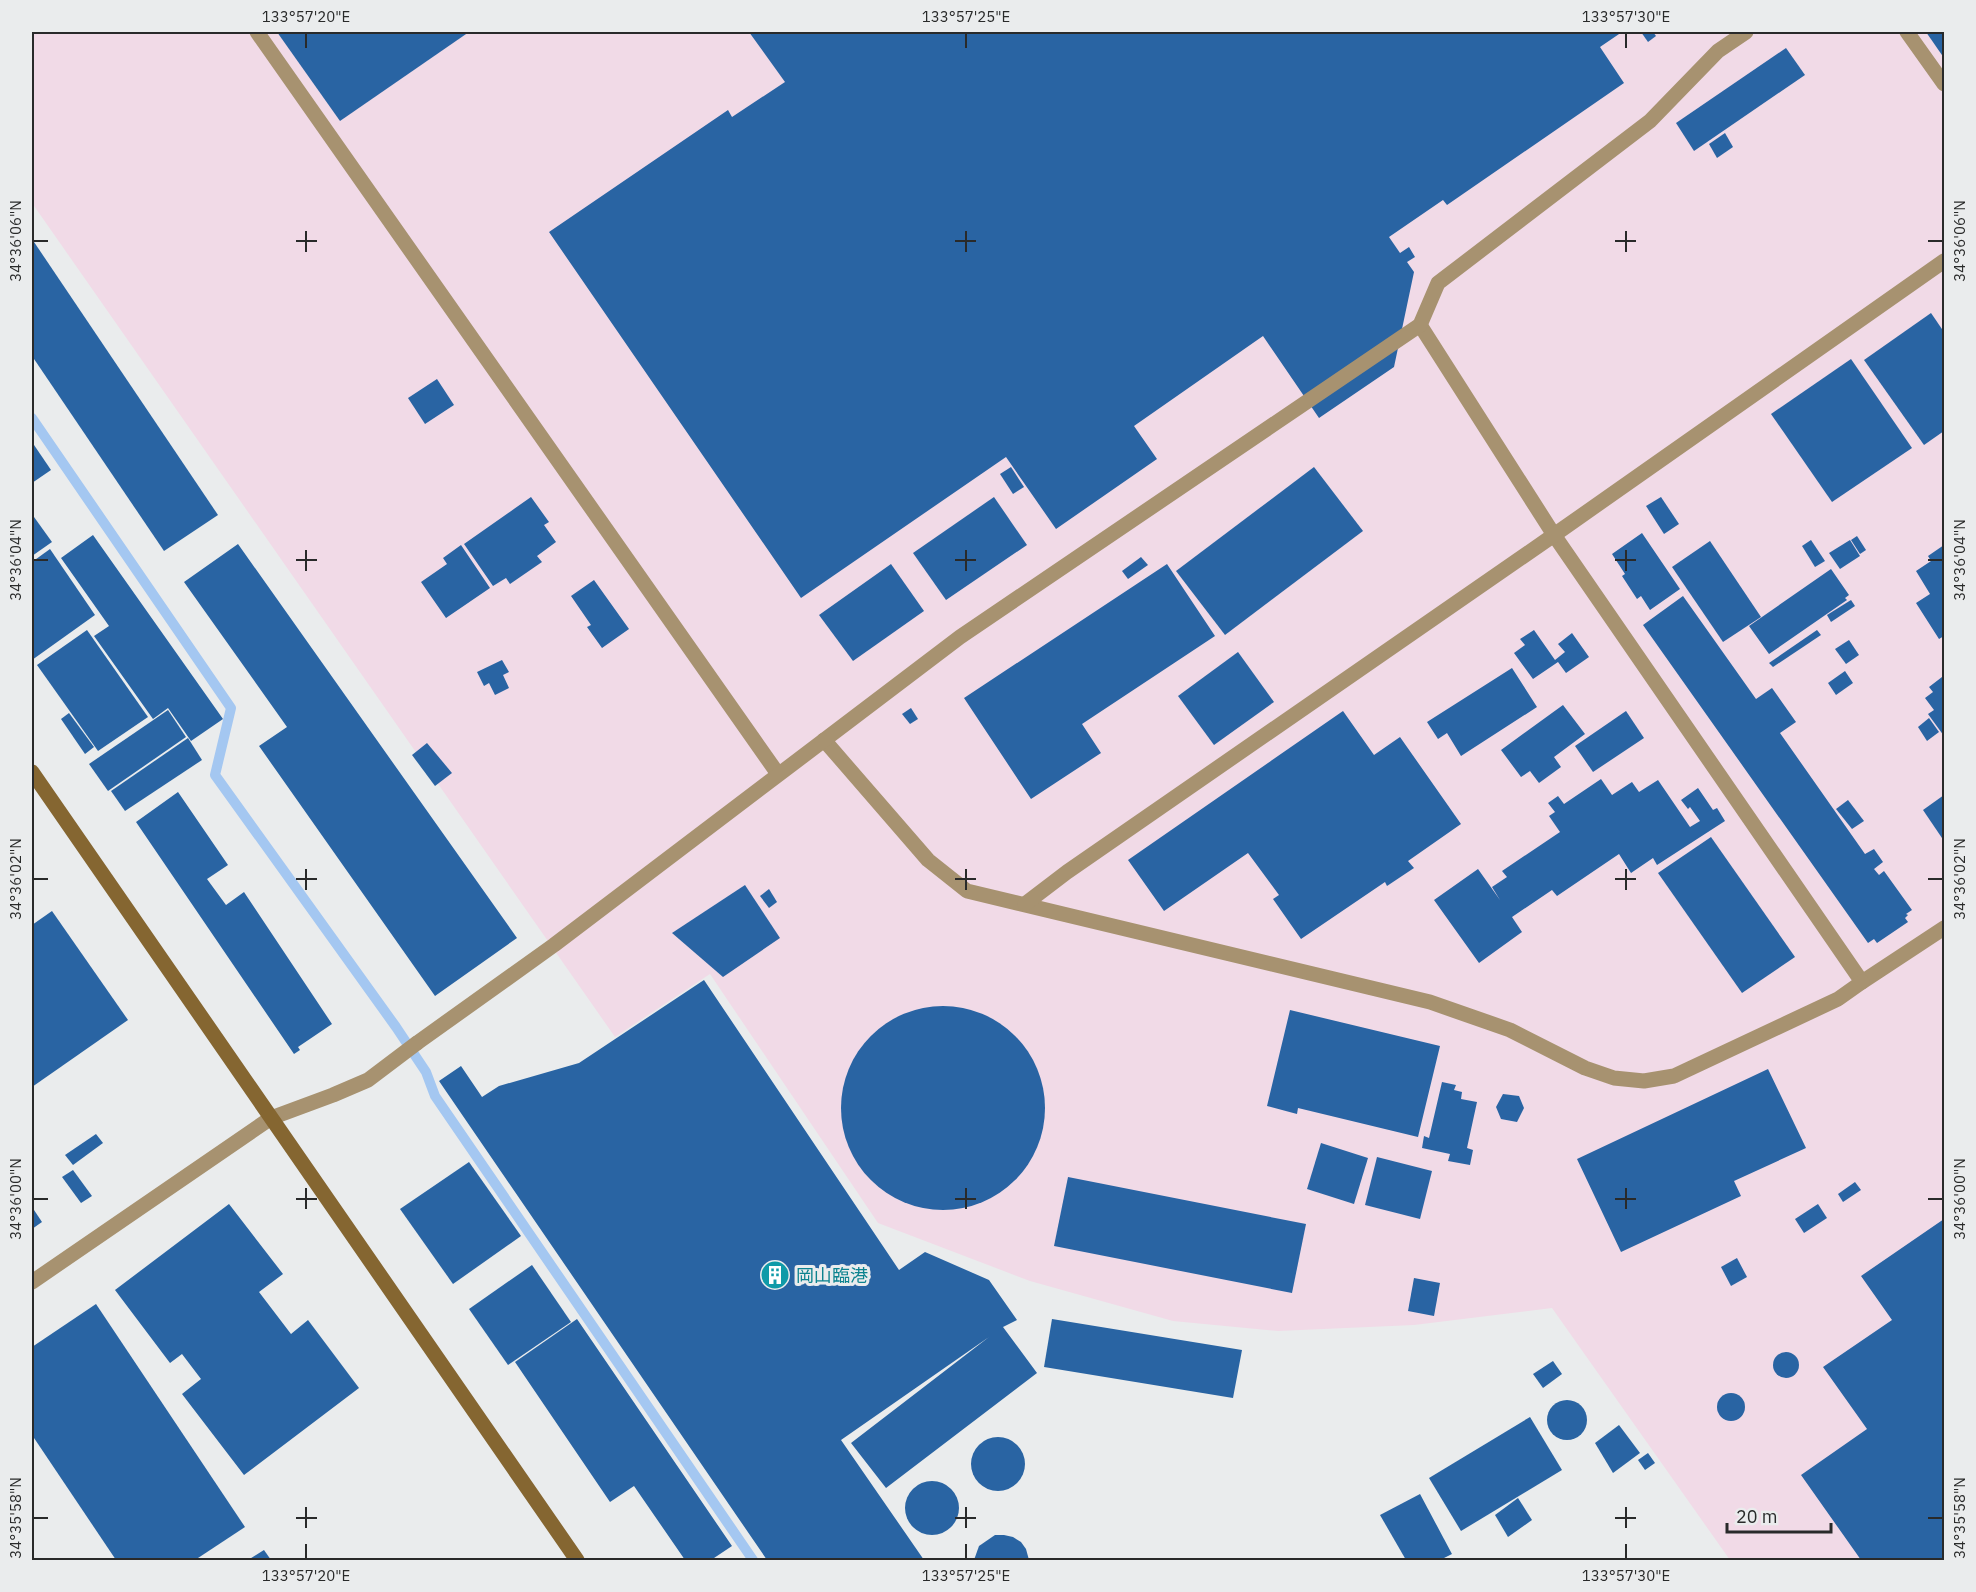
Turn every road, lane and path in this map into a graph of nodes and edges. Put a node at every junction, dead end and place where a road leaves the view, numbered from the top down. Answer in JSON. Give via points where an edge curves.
{"nodes":[{"id":1,"x":257,"y":32,"type":"edge"},
{"id":2,"x":1746,"y":32,"type":"edge"},
{"id":3,"x":1907,"y":32,"type":"edge"},
{"id":4,"x":1944,"y":84,"type":"edge"},
{"id":5,"x":1944,"y":261,"type":"edge"},
{"id":6,"x":1420,"y":325,"type":"junction"},
{"id":7,"x":1554,"y":535,"type":"junction"},
{"id":8,"x":824,"y":740,"type":"junction"},
{"id":9,"x":32,"y":772,"type":"edge"},
{"id":10,"x":778,"y":774,"type":"junction"},
{"id":11,"x":1025,"y":904,"type":"junction"},
{"id":12,"x":1944,"y":928,"type":"edge"},
{"id":13,"x":1862,"y":982,"type":"junction"},
{"id":14,"x":271,"y":1118,"type":"junction"},
{"id":15,"x":32,"y":1282,"type":"edge"},
{"id":16,"x":577,"y":1560,"type":"edge"}],
"edges":[{"from":1,"to":10,"type":"street"},
{"from":2,"to":6,"type":"street","via":[[1719,51],[1650,121],[1438,283]]},
{"from":3,"to":4,"type":"street"},
{"from":5,"to":7,"type":"street"},
{"from":6,"to":7,"type":"street"},
{"from":6,"to":8,"type":"street","via":[[960,637]]},
{"from":7,"to":11,"type":"street"},
{"from":7,"to":13,"type":"street"},
{"from":8,"to":10,"type":"street"},
{"from":8,"to":11,"type":"street","via":[[928,860],[968,891]]},
{"from":9,"to":14,"type":"street"},
{"from":10,"to":14,"type":"street","via":[[368,1080]]},
{"from":11,"to":13,"type":"street","via":[[1430,1002],[1510,1030],[1585,1068],[1614,1078],[1644,1081],[1674,1076],[1838,999]]},
{"from":12,"to":13,"type":"street"},
{"from":14,"to":15,"type":"street"},
{"from":14,"to":16,"type":"street"}]}
